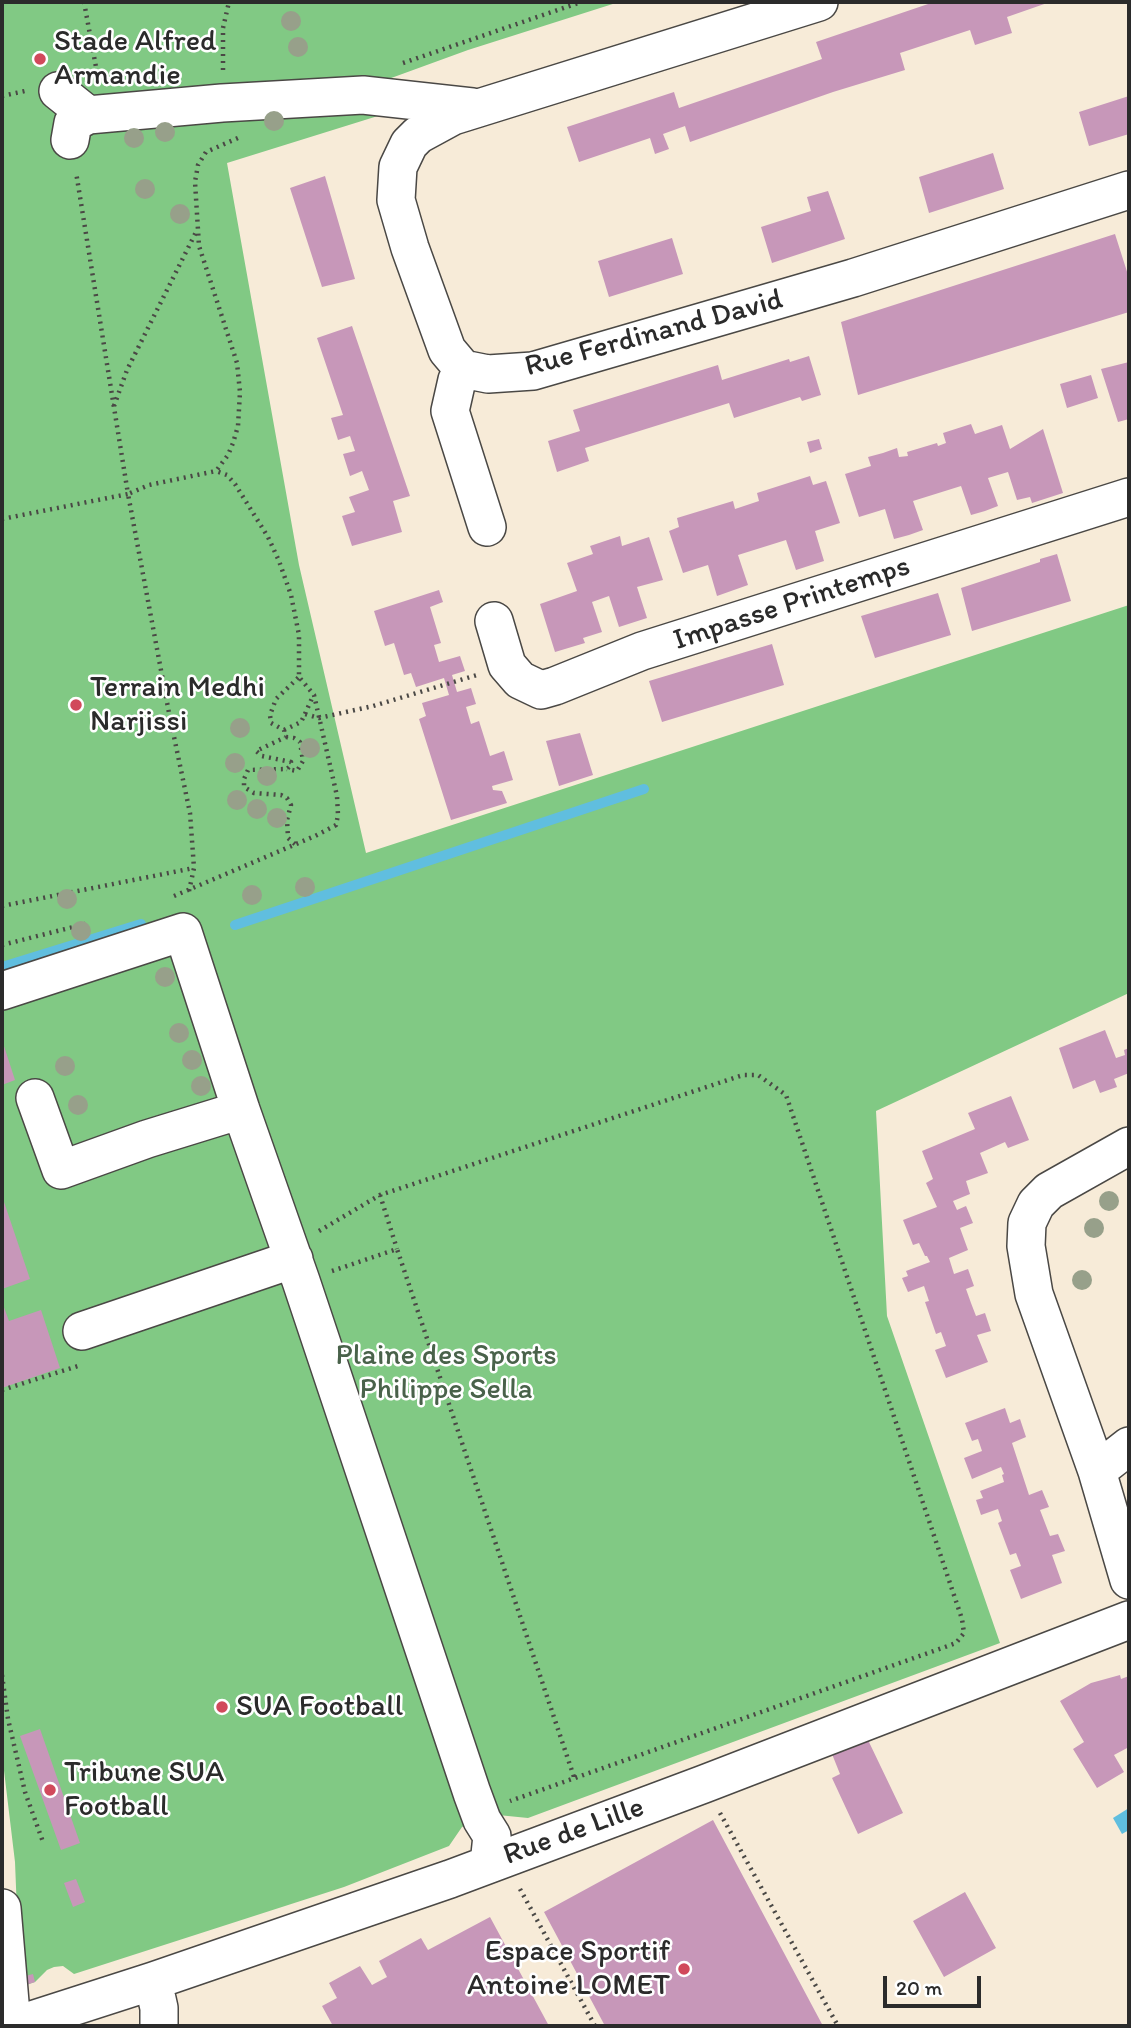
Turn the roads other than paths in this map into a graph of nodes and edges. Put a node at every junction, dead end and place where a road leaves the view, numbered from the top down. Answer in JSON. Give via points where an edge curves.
{"nodes":[{"id":1,"x":819,"y":2,"type":"edge"},
{"id":2,"x":58,"y":92,"type":"dead end"},
{"id":3,"x":464,"y":122,"type":"junction"},
{"id":4,"x":1129,"y":190,"type":"edge"},
{"id":5,"x":463,"y":369,"type":"junction"},
{"id":6,"x":1129,"y":497,"type":"edge"},
{"id":7,"x":487,"y":527,"type":"dead end"},
{"id":8,"x":494,"y":621,"type":"dead end"},
{"id":9,"x":2,"y":990,"type":"edge"},
{"id":10,"x":35,"y":1098,"type":"dead end"},
{"id":11,"x":241,"y":1111,"type":"junction"},
{"id":12,"x":1129,"y":1146,"type":"edge"},
{"id":13,"x":294,"y":1261,"type":"junction"},
{"id":14,"x":82,"y":1331,"type":"road end"},
{"id":15,"x":1129,"y":1446,"type":"edge"},
{"id":16,"x":1097,"y":1471,"type":"junction"},
{"id":17,"x":1129,"y":1580,"type":"edge"},
{"id":18,"x":1129,"y":1620,"type":"edge"},
{"id":19,"x":496,"y":1861,"type":"junction"},
{"id":20,"x":2,"y":1908,"type":"edge"},
{"id":21,"x":153,"y":1981,"type":"junction"},
{"id":22,"x":12,"y":2026,"type":"edge"},
{"id":23,"x":159,"y":2026,"type":"edge"}],
"edges":[{"from":1,"to":3,"type":"street"},
{"from":2,"to":3,"type":"street","via":[[93,122],[222,103],[363,95]]},
{"from":3,"to":5,"type":"street","via":[[418,135],[409,144],[398,167],[396,200],[447,351]]},
{"from":4,"to":5,"type":"street","name":"Rue Ferdinand David","via":[[853,278],[533,371],[488,374]]},
{"from":5,"to":7,"type":"street","via":[[450,411]]},
{"from":6,"to":8,"type":"street","name":"Impasse Printemps","via":[[642,651],[541,690],[526,685],[508,665]]},
{"from":9,"to":11,"type":"street","via":[[183,932]]},
{"from":10,"to":11,"type":"street","via":[[61,1170]]},
{"from":11,"to":13,"type":"street"},
{"from":12,"to":16,"type":"street","via":[[1049,1192],[1027,1223],[1034,1294]]},
{"from":13,"to":14,"type":"street"},
{"from":13,"to":19,"type":"street","via":[[472,1793],[492,1836]]},
{"from":15,"to":16,"type":"street"},
{"from":16,"to":17,"type":"street"},
{"from":18,"to":19,"type":"street","name":"Rue de Lille"},
{"from":19,"to":21,"type":"street","name":"Rue de Lille"},
{"from":20,"to":22,"type":"street"},
{"from":21,"to":22,"type":"street","name":"Rue de Lille"},
{"from":21,"to":23,"type":"street"}]}
